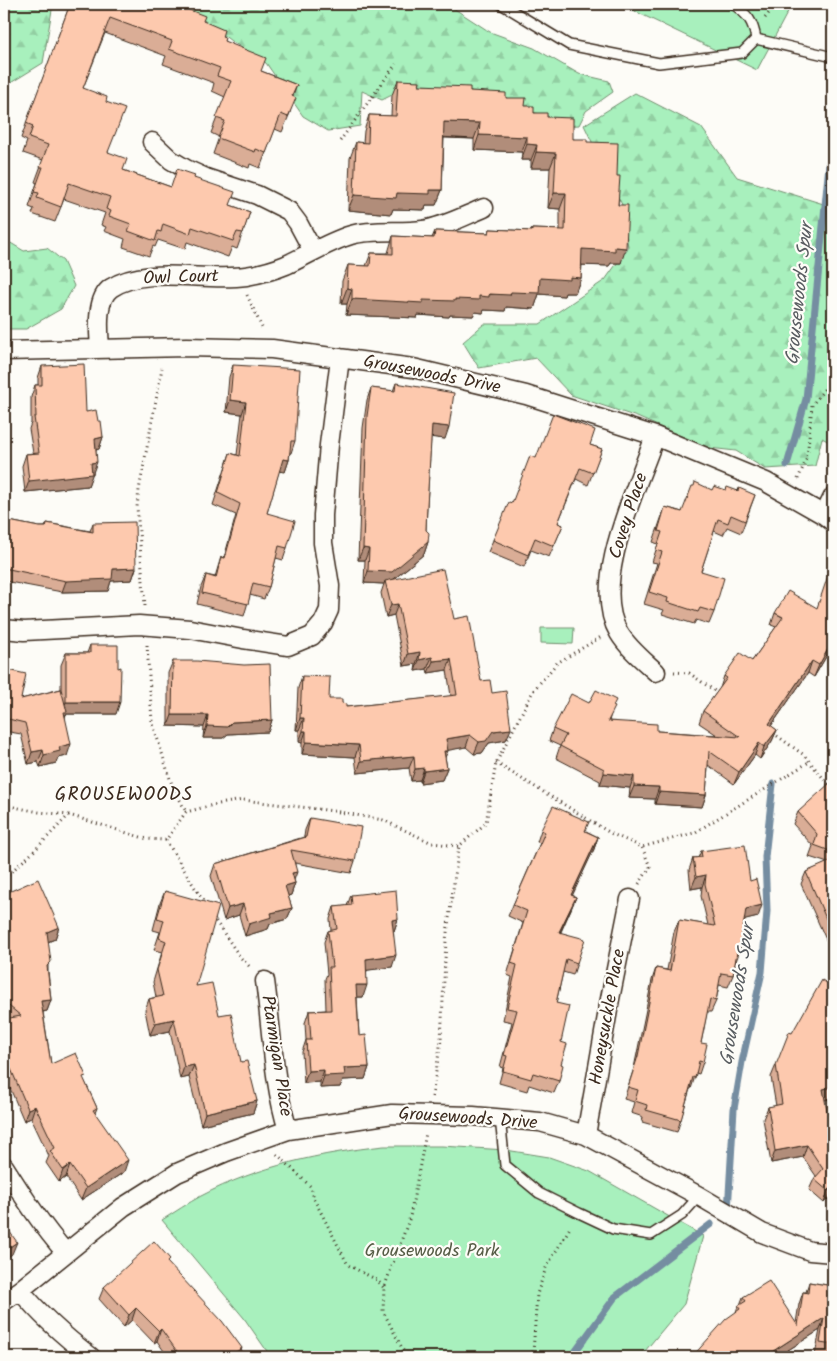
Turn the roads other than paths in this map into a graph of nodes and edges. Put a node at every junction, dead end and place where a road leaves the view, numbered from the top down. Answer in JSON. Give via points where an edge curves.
{"nodes":[{"id":1,"x":501,"y":4,"type":"edge"},
{"id":2,"x":733,"y":4,"type":"edge"},
{"id":3,"x":756,"y":39,"type":"junction"},
{"id":4,"x":833,"y":57,"type":"edge"},
{"id":5,"x":152,"y":142,"type":"dead end"},
{"id":6,"x":484,"y":208,"type":"dead end"},
{"id":7,"x":313,"y":251,"type":"junction"},
{"id":8,"x":100,"y":349,"type":"junction"},
{"id":9,"x":4,"y":351,"type":"edge"},
{"id":10,"x":340,"y":358,"type":"junction"},
{"id":11,"x":655,"y":436,"type":"junction"},
{"id":12,"x":833,"y":497,"type":"edge"},
{"id":13,"x":829,"y":519,"type":"edge"},
{"id":14,"x":4,"y":629,"type":"edge"},
{"id":15,"x":656,"y":672,"type":"road end"},
{"id":16,"x":630,"y":899,"type":"road end"},
{"id":17,"x":265,"y":981,"type":"road end"},
{"id":18,"x":500,"y":1118,"type":"junction"},
{"id":19,"x":288,"y":1130,"type":"junction"},
{"id":20,"x":586,"y":1135,"type":"junction"},
{"id":21,"x":4,"y":1166,"type":"edge"},
{"id":22,"x":699,"y":1196,"type":"junction"},
{"id":23,"x":66,"y":1253,"type":"junction"},
{"id":24,"x":833,"y":1253,"type":"edge"},
{"id":25,"x":20,"y":1290,"type":"junction"},
{"id":26,"x":4,"y":1301,"type":"edge"},
{"id":27,"x":90,"y":1357,"type":"edge"}],
"edges":[{"from":1,"to":3,"type":"lane","via":[[569,45],[659,63],[742,53]]},
{"from":2,"to":3,"type":"lane","via":[[754,26]]},
{"from":3,"to":4,"type":"lane"},
{"from":5,"to":7,"type":"street","via":[[186,169],[257,195],[289,211]]},
{"from":6,"to":7,"type":"street","name":"Owl Court","via":[[424,230],[354,234]]},
{"from":7,"to":8,"type":"street","name":"Owl Court","via":[[285,265],[238,276],[149,276],[110,288],[99,312]]},
{"from":8,"to":9,"type":"street","name":"Grousewoods Drive"},
{"from":8,"to":10,"type":"street","name":"Grousewoods Drive","via":[[272,349]]},
{"from":10,"to":11,"type":"street","name":"Grousewoods Drive","via":[[414,368],[526,395]]},
{"from":10,"to":14,"type":"street","via":[[323,515],[323,543],[330,586],[329,610],[312,636],[288,646],[146,625],[24,631]]},
{"from":11,"to":13,"type":"street","name":"Grousewoods Drive","via":[[766,482]]},
{"from":11,"to":15,"type":"street","name":"Covey Place","via":[[617,539],[609,588],[612,614],[619,632]]},
{"from":12,"to":13,"type":"street"},
{"from":16,"to":20,"type":"street","name":"Honeysuckle Place"},
{"from":17,"to":19,"type":"street","name":"Ptarmigan Place","via":[[274,1059]]},
{"from":18,"to":19,"type":"street","name":"Grousewoods Drive","via":[[392,1114]]},
{"from":18,"to":20,"type":"street","name":"Grousewoods Drive","via":[[540,1122]]},
{"from":18,"to":22,"type":"lane","via":[[505,1165],[539,1193],[613,1229],[651,1235],[682,1215]]},
{"from":19,"to":23,"type":"street","name":"Grousewoods Drive","via":[[177,1173],[123,1207]]},
{"from":20,"to":22,"type":"street","name":"Grousewoods Drive"},
{"from":21,"to":23,"type":"street"},
{"from":22,"to":24,"type":"street","name":"Grousewoods Drive","via":[[762,1233],[810,1251]]},
{"from":23,"to":25,"type":"street","name":"Grousewoods Drive"},
{"from":25,"to":26,"type":"street","name":"Grousewoods Drive"},
{"from":25,"to":27,"type":"street","via":[[61,1333]]}]}
